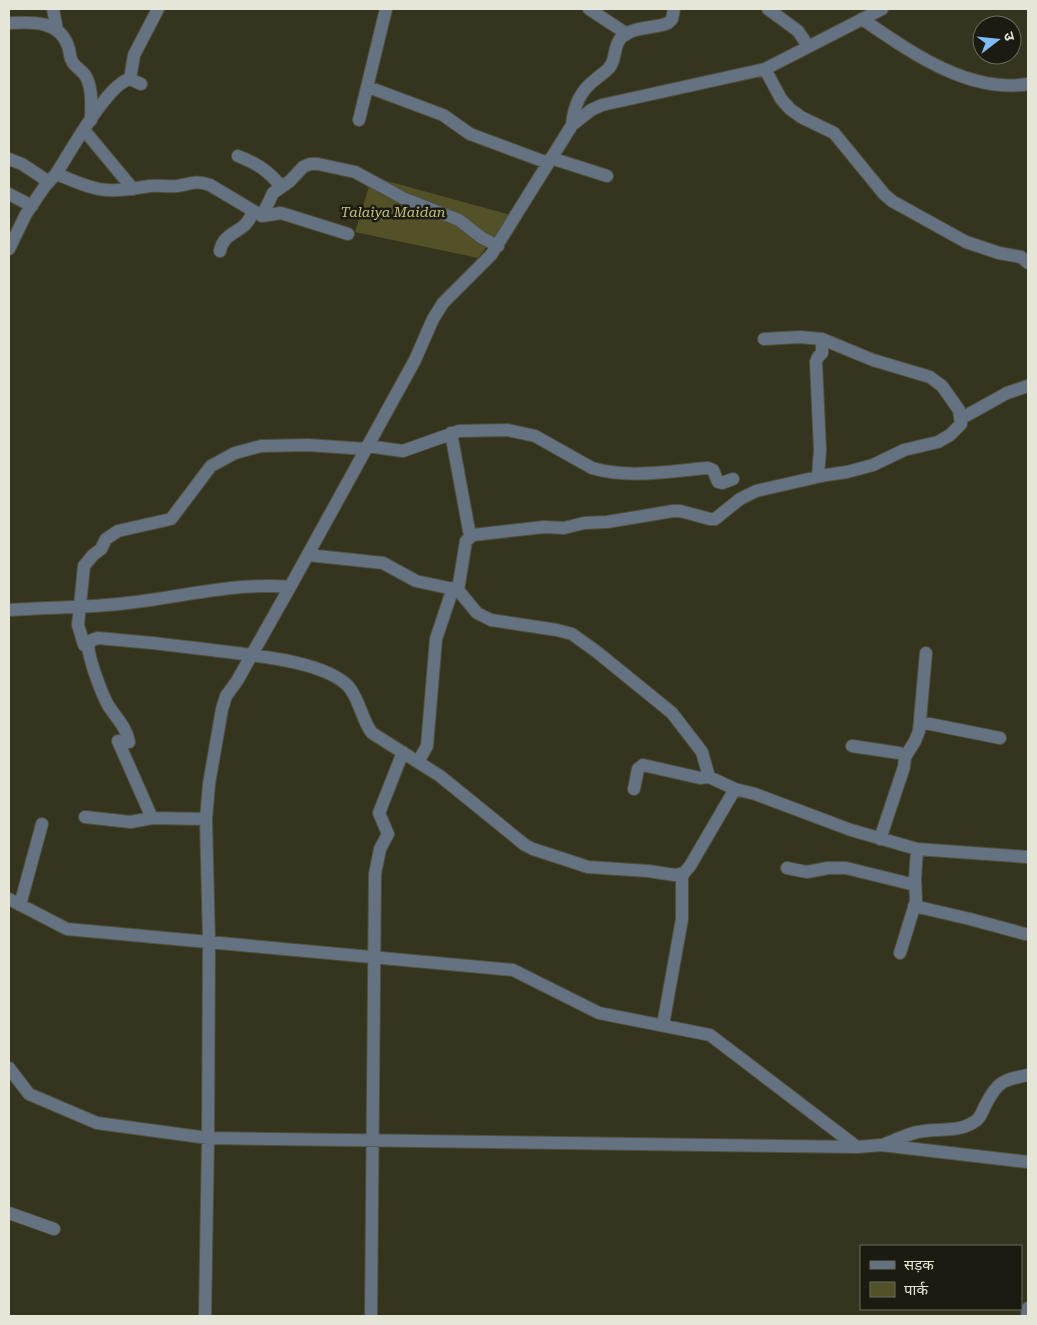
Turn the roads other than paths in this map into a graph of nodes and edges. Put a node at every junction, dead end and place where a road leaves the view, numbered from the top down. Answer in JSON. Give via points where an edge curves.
{"nodes":[{"id":1,"x":54,"y":9,"type":"edge"},
{"id":2,"x":158,"y":9,"type":"edge"},
{"id":3,"x":386,"y":9,"type":"edge"},
{"id":4,"x":589,"y":9,"type":"edge"},
{"id":5,"x":674,"y":9,"type":"edge"},
{"id":6,"x":768,"y":9,"type":"edge"},
{"id":7,"x":882,"y":9,"type":"edge"},
{"id":8,"x":862,"y":19,"type":"junction"},
{"id":9,"x":9,"y":23,"type":"edge"},
{"id":10,"x":57,"y":30,"type":"junction"},
{"id":11,"x":621,"y":41,"type":"junction"},
{"id":12,"x":808,"y":46,"type":"junction"},
{"id":13,"x":765,"y":69,"type":"junction"},
{"id":14,"x":1028,"y":84,"type":"edge"},
{"id":15,"x":368,"y":87,"type":"junction"},
{"id":16,"x":359,"y":120,"type":"dead end"},
{"id":17,"x":88,"y":125,"type":"junction"},
{"id":18,"x":572,"y":125,"type":"junction"},
{"id":19,"x":238,"y":156,"type":"dead end"},
{"id":20,"x":9,"y":159,"type":"edge"},
{"id":21,"x":550,"y":160,"type":"junction"},
{"id":22,"x":607,"y":176,"type":"dead end"},
{"id":23,"x":52,"y":178,"type":"junction"},
{"id":24,"x":281,"y":186,"type":"junction"},
{"id":25,"x":133,"y":189,"type":"junction"},
{"id":26,"x":9,"y":194,"type":"edge"},
{"id":27,"x":32,"y":206,"type":"junction"},
{"id":28,"x":257,"y":214,"type":"junction"},
{"id":29,"x":348,"y":234,"type":"dead end"},
{"id":30,"x":498,"y":246,"type":"junction"},
{"id":31,"x":9,"y":249,"type":"edge"},
{"id":32,"x":220,"y":251,"type":"dead end"},
{"id":33,"x":1028,"y":263,"type":"edge"},
{"id":34,"x":764,"y":339,"type":"dead end"},
{"id":35,"x":822,"y":339,"type":"junction"},
{"id":36,"x":1028,"y":386,"type":"edge"},
{"id":37,"x":962,"y":418,"type":"junction"},
{"id":38,"x":451,"y":433,"type":"junction"},
{"id":39,"x":366,"y":447,"type":"junction"},
{"id":40,"x":818,"y":476,"type":"junction"},
{"id":41,"x":733,"y":480,"type":"dead end"},
{"id":42,"x":470,"y":536,"type":"junction"},
{"id":43,"x":308,"y":555,"type":"junction"},
{"id":44,"x":290,"y":587,"type":"junction"},
{"id":45,"x":456,"y":589,"type":"junction"},
{"id":46,"x":80,"y":606,"type":"junction"},
{"id":47,"x":9,"y":610,"type":"edge"},
{"id":48,"x":84,"y":646,"type":"dead end"},
{"id":49,"x":926,"y":653,"type":"dead end"},
{"id":50,"x":251,"y":655,"type":"junction"},
{"id":51,"x":920,"y":722,"type":"junction"},
{"id":52,"x":1000,"y":738,"type":"dead end"},
{"id":53,"x":852,"y":746,"type":"dead end"},
{"id":54,"x":402,"y":752,"type":"junction"},
{"id":55,"x":905,"y":757,"type":"junction"},
{"id":56,"x":418,"y":762,"type":"junction"},
{"id":57,"x":709,"y":777,"type":"junction"},
{"id":58,"x":634,"y":789,"type":"dead end"},
{"id":59,"x":734,"y":789,"type":"junction"},
{"id":60,"x":85,"y":817,"type":"dead end"},
{"id":61,"x":152,"y":818,"type":"junction"},
{"id":62,"x":206,"y":819,"type":"junction"},
{"id":63,"x":42,"y":824,"type":"dead end"},
{"id":64,"x":880,"y":839,"type":"junction"},
{"id":65,"x":917,"y":849,"type":"junction"},
{"id":66,"x":1028,"y":857,"type":"edge"},
{"id":67,"x":787,"y":868,"type":"dead end"},
{"id":68,"x":684,"y":873,"type":"junction"},
{"id":69,"x":915,"y":885,"type":"junction"},
{"id":70,"x":14,"y":902,"type":"edge"},
{"id":71,"x":914,"y":906,"type":"junction"},
{"id":72,"x":1025,"y":934,"type":"dead end"},
{"id":73,"x":209,"y":942,"type":"junction"},
{"id":74,"x":900,"y":953,"type":"dead end"},
{"id":75,"x":375,"y":958,"type":"junction"},
{"id":76,"x":663,"y":1025,"type":"junction"},
{"id":77,"x":9,"y":1068,"type":"edge"},
{"id":78,"x":1028,"y":1075,"type":"edge"},
{"id":79,"x":208,"y":1138,"type":"junction"},
{"id":80,"x":371,"y":1140,"type":"junction"},
{"id":81,"x":881,"y":1145,"type":"junction"},
{"id":82,"x":857,"y":1147,"type":"junction"},
{"id":83,"x":1028,"y":1162,"type":"edge"},
{"id":84,"x":9,"y":1213,"type":"edge"},
{"id":85,"x":54,"y":1229,"type":"dead end"},
{"id":86,"x":1028,"y":1308,"type":"edge"},
{"id":87,"x":205,"y":1316,"type":"edge"},
{"id":88,"x":371,"y":1316,"type":"edge"},
{"id":89,"x":1027,"y":1316,"type":"edge"}],
"edges":[{"from":1,"to":10,"type":"street"},
{"from":2,"to":17,"type":"street","via":[[134,55],[136,82],[119,85]]},
{"from":3,"to":15,"type":"street"},
{"from":4,"to":11,"type":"street"},
{"from":5,"to":11,"type":"street","via":[[668,24],[636,30]]},
{"from":6,"to":12,"type":"street","via":[[798,31]]},
{"from":7,"to":8,"type":"street"},
{"from":8,"to":12,"type":"street"},
{"from":8,"to":14,"type":"street","via":[[916,55],[972,80],[1006,87]]},
{"from":9,"to":10,"type":"street","via":[[40,23]]},
{"from":10,"to":17,"type":"street","via":[[68,45],[71,60],[87,80],[91,93]]},
{"from":11,"to":18,"type":"street","via":[[612,64],[580,95]]},
{"from":12,"to":13,"type":"street"},
{"from":13,"to":18,"type":"street","via":[[602,105]]},
{"from":13,"to":33,"type":"street","via":[[790,109],[834,134],[892,201],[966,242]]},
{"from":15,"to":16,"type":"street"},
{"from":15,"to":21,"type":"street","via":[[443,115],[470,134]]},
{"from":17,"to":23,"type":"street"},
{"from":17,"to":25,"type":"street"},
{"from":18,"to":21,"type":"street"},
{"from":19,"to":24,"type":"street","via":[[259,165]]},
{"from":20,"to":23,"type":"street"},
{"from":21,"to":22,"type":"street"},
{"from":21,"to":30,"type":"street"},
{"from":23,"to":25,"type":"street","via":[[99,189]]},
{"from":23,"to":27,"type":"street"},
{"from":24,"to":28,"type":"street"},
{"from":24,"to":30,"type":"street","via":[[310,164],[355,172],[403,198],[459,220]]},
{"from":25,"to":28,"type":"street","via":[[202,182]]},
{"from":26,"to":27,"type":"street"},
{"from":27,"to":31,"type":"street"},
{"from":28,"to":29,"type":"street","via":[[281,213]]},
{"from":28,"to":32,"type":"street","via":[[227,237]]},
{"from":30,"to":39,"type":"street","via":[[443,304],[433,319],[415,360]]},
{"from":34,"to":35,"type":"street"},
{"from":35,"to":37,"type":"street","via":[[930,378],[942,386]]},
{"from":35,"to":40,"type":"street","via":[[822,353],[816,362],[820,444]]},
{"from":36,"to":37,"type":"street","via":[[1007,393]]},
{"from":37,"to":40,"type":"street","via":[[956,431],[938,442],[904,450],[872,465]]},
{"from":38,"to":39,"type":"street","via":[[403,451]]},
{"from":38,"to":41,"type":"street","via":[[467,430],[518,431],[535,436],[592,468],[643,473],[708,468],[713,470],[718,482]]},
{"from":38,"to":42,"type":"street"},
{"from":39,"to":43,"type":"street"},
{"from":39,"to":46,"type":"street","via":[[261,446],[236,453],[211,466],[171,518],[118,531],[106,539],[84,566]]},
{"from":40,"to":42,"type":"street","via":[[756,491],[710,519],[673,511],[564,528],[544,527]]},
{"from":42,"to":45,"type":"street","via":[[466,541]]},
{"from":43,"to":44,"type":"street"},
{"from":43,"to":45,"type":"street","via":[[383,563],[416,581]]},
{"from":44,"to":46,"type":"street","via":[[242,586],[126,603]]},
{"from":44,"to":50,"type":"street"},
{"from":45,"to":56,"type":"street","via":[[436,639],[427,746]]},
{"from":45,"to":57,"type":"street","via":[[477,613],[491,620],[564,631],[577,637],[672,714],[702,752]]},
{"from":46,"to":47,"type":"street"},
{"from":46,"to":48,"type":"street","via":[[78,626]]},
{"from":49,"to":51,"type":"street"},
{"from":50,"to":54,"type":"street","via":[[317,668],[337,678],[353,693],[372,733]]},
{"from":50,"to":61,"type":"street","via":[[98,638],[88,645],[103,694],[127,732],[123,741]]},
{"from":50,"to":62,"type":"street","via":[[222,708]]},
{"from":51,"to":52,"type":"street"},
{"from":51,"to":55,"type":"street","via":[[915,741]]},
{"from":53,"to":55,"type":"street","via":[[899,752]]},
{"from":54,"to":56,"type":"street"},
{"from":54,"to":75,"type":"street","via":[[379,813],[388,834],[380,849],[374,874]]},
{"from":55,"to":64,"type":"street"},
{"from":56,"to":68,"type":"street","via":[[532,849],[588,867],[675,875]]},
{"from":57,"to":58,"type":"street","via":[[700,778],[643,765],[638,769]]},
{"from":57,"to":59,"type":"street"},
{"from":59,"to":64,"type":"street"},
{"from":59,"to":68,"type":"street"},
{"from":60,"to":61,"type":"street","via":[[130,822]]},
{"from":61,"to":62,"type":"street"},
{"from":62,"to":73,"type":"street"},
{"from":63,"to":70,"type":"street"},
{"from":64,"to":65,"type":"street"},
{"from":65,"to":66,"type":"street"},
{"from":65,"to":69,"type":"street"},
{"from":67,"to":69,"type":"street","via":[[807,872],[846,868]]},
{"from":68,"to":76,"type":"street","via":[[682,919]]},
{"from":69,"to":71,"type":"street"},
{"from":70,"to":73,"type":"street","via":[[67,929]]},
{"from":71,"to":72,"type":"street"},
{"from":71,"to":74,"type":"street"},
{"from":73,"to":75,"type":"street"},
{"from":73,"to":79,"type":"street"},
{"from":75,"to":76,"type":"street","via":[[513,970],[599,1012]]},
{"from":75,"to":80,"type":"street"},
{"from":76,"to":82,"type":"street","via":[[710,1035]]},
{"from":77,"to":79,"type":"street","via":[[30,1094],[97,1123]]},
{"from":78,"to":81,"type":"street","via":[[1000,1082],[974,1123],[959,1128],[919,1132]]},
{"from":79,"to":80,"type":"street"},
{"from":79,"to":87,"type":"street"},
{"from":80,"to":82,"type":"street"},
{"from":80,"to":88,"type":"street"},
{"from":81,"to":82,"type":"street"},
{"from":81,"to":83,"type":"street"},
{"from":84,"to":85,"type":"street"},
{"from":86,"to":89,"type":"street"}]}
